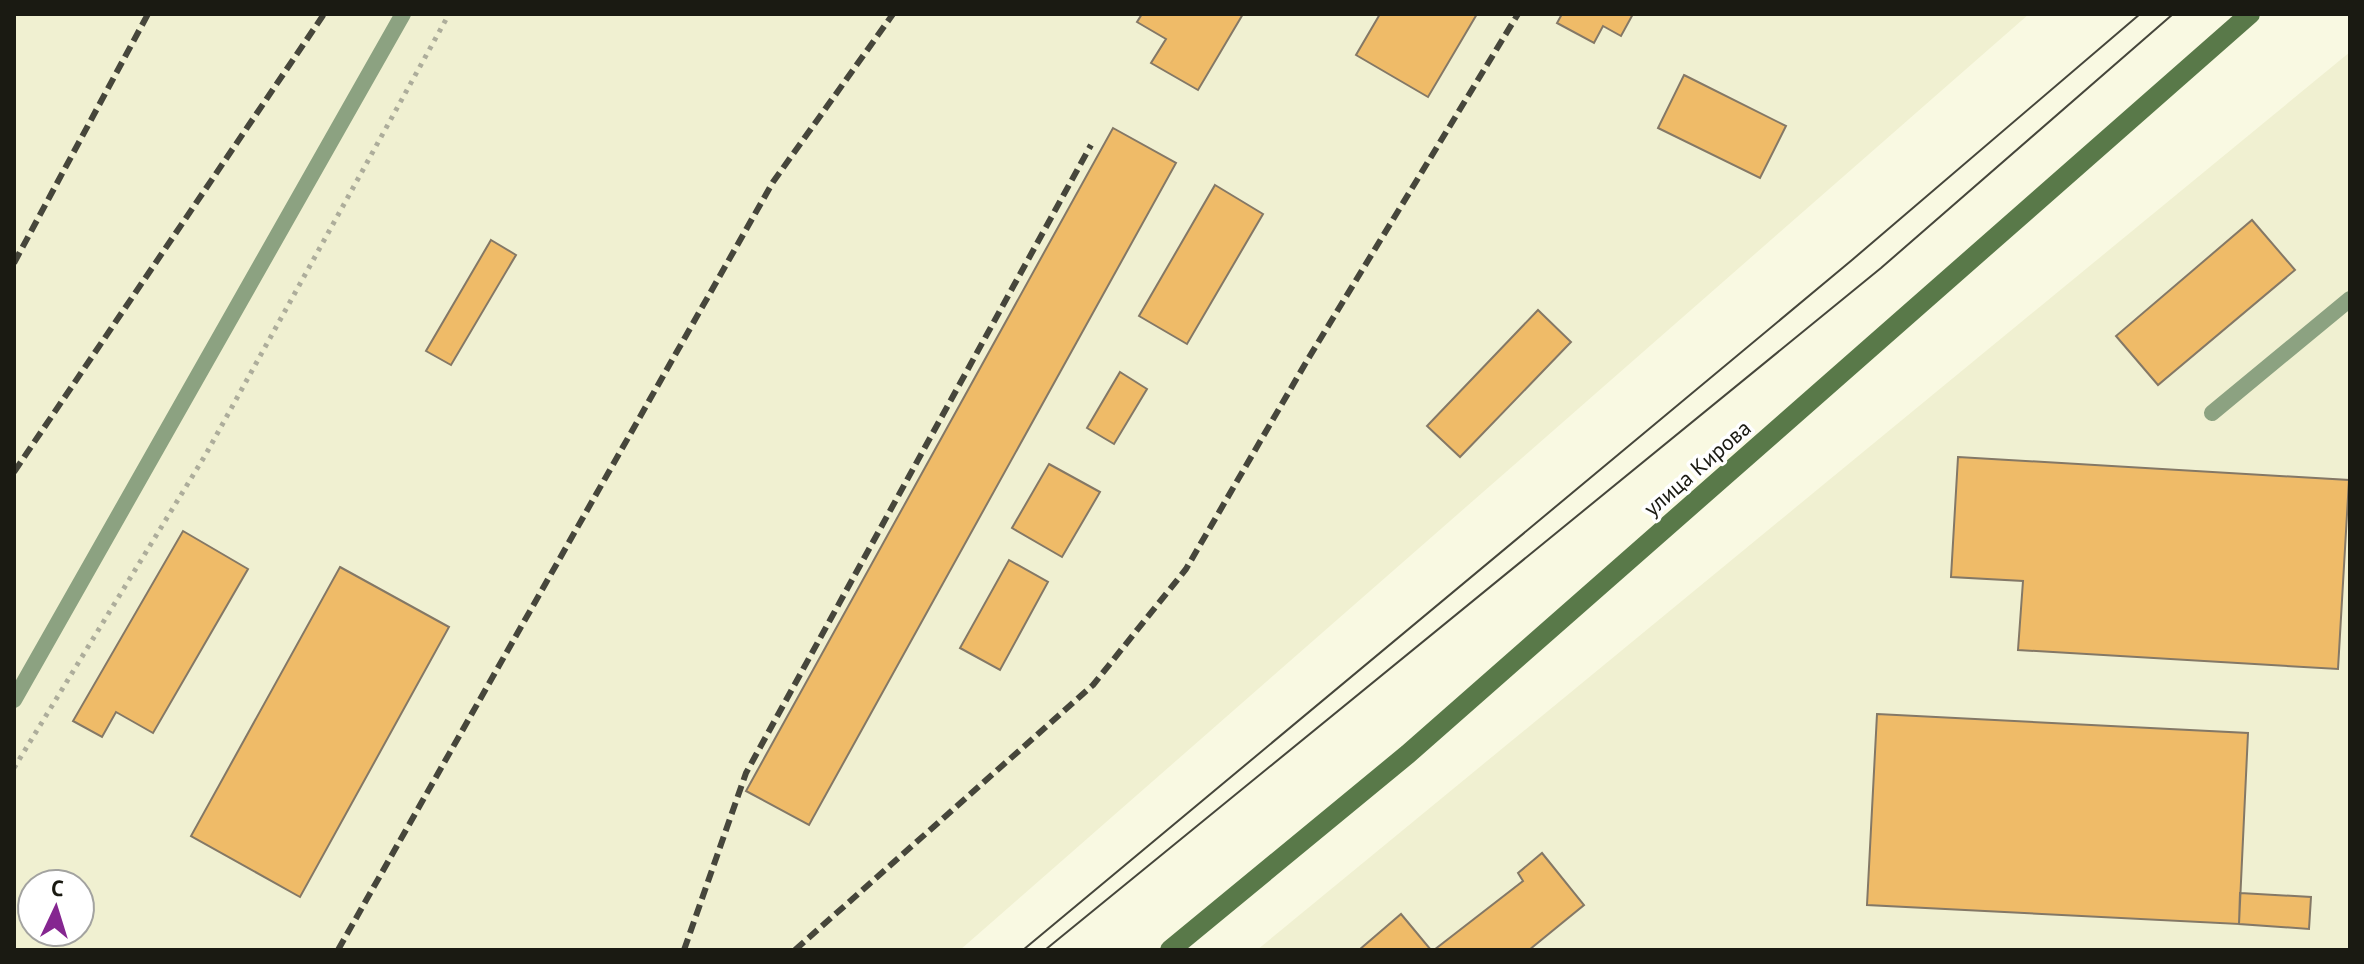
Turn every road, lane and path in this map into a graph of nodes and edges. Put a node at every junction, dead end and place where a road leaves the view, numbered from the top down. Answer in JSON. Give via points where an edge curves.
{"nodes":[{"id":1,"x":403,"y":14,"type":"edge"},
{"id":2,"x":449,"y":14,"type":"edge"},
{"id":3,"x":2250,"y":14,"type":"edge"},
{"id":4,"x":2350,"y":299,"type":"edge"},
{"id":5,"x":2212,"y":413,"type":"dead end"},
{"id":6,"x":14,"y":700,"type":"edge"},
{"id":7,"x":14,"y":768,"type":"edge"},
{"id":8,"x":1170,"y":950,"type":"edge"}],
"edges":[{"from":1,"to":6,"type":"lane"},
{"from":2,"to":7,"type":"path","via":[[206,454]]},
{"from":3,"to":8,"type":"main road","name":"улица Кирова","via":[[1420,744]]},
{"from":4,"to":5,"type":"lane"}]}
